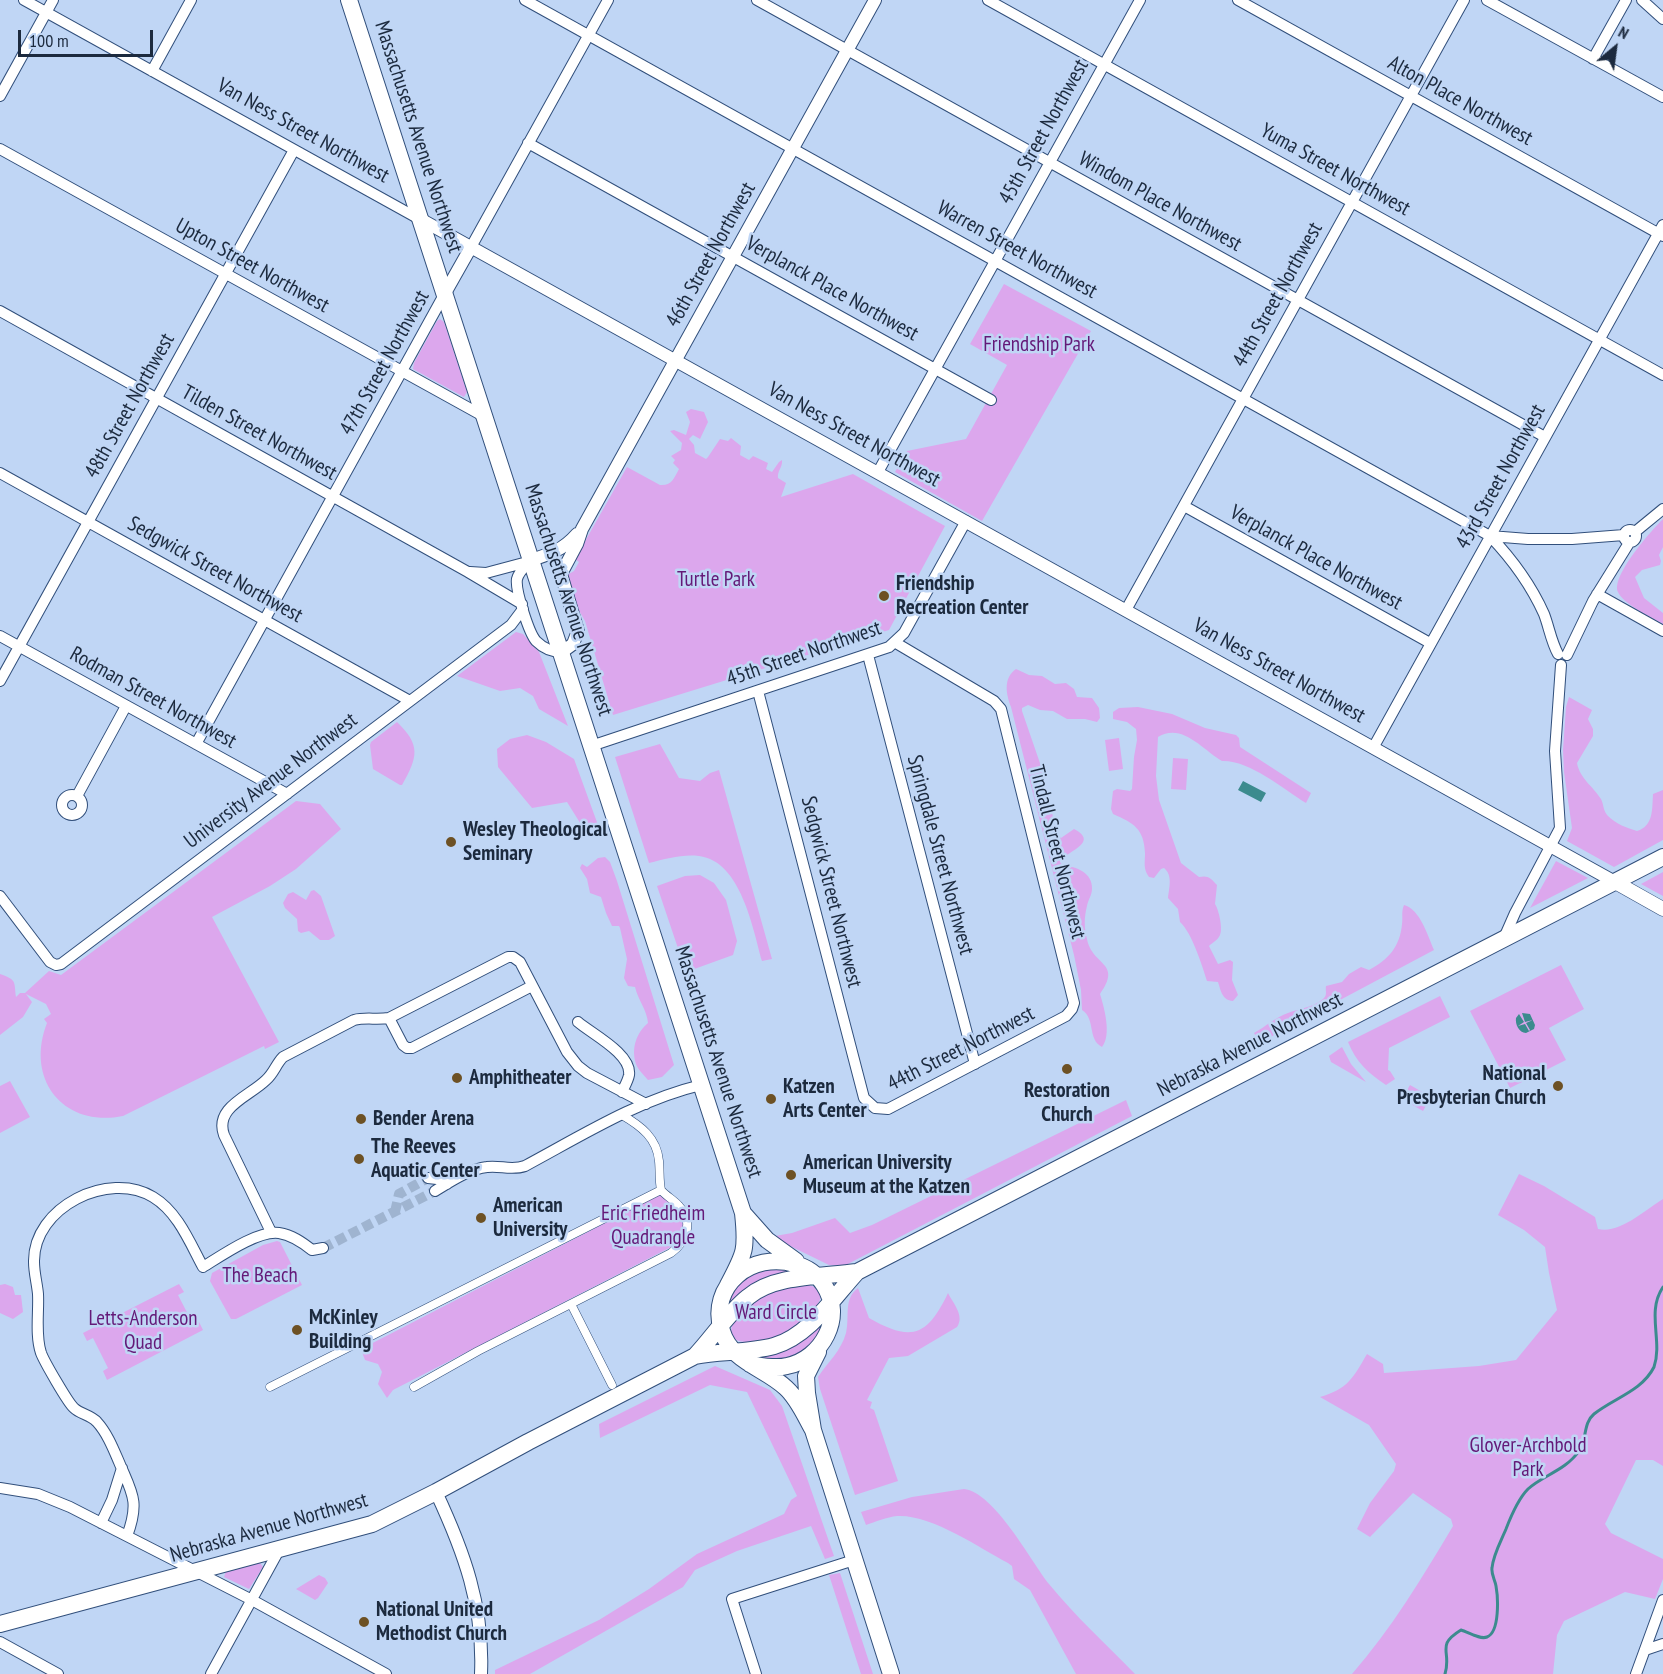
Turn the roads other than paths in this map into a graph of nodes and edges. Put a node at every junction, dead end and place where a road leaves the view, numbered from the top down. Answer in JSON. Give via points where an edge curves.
{"nodes":[{"id":1,"x":24,"y":0,"type":"edge"},
{"id":2,"x":53,"y":0,"type":"edge"},
{"id":3,"x":191,"y":0,"type":"edge"},
{"id":4,"x":349,"y":0,"type":"edge"},
{"id":5,"x":525,"y":0,"type":"edge"},
{"id":6,"x":608,"y":0,"type":"edge"},
{"id":7,"x":757,"y":0,"type":"edge"},
{"id":8,"x":875,"y":0,"type":"edge"},
{"id":9,"x":988,"y":0,"type":"edge"},
{"id":10,"x":1140,"y":0,"type":"edge"},
{"id":11,"x":1238,"y":0,"type":"edge"},
{"id":12,"x":1464,"y":0,"type":"edge"},
{"id":13,"x":1487,"y":0,"type":"edge"},
{"id":14,"x":1626,"y":0,"type":"edge"},
{"id":15,"x":1642,"y":0,"type":"edge"},
{"id":16,"x":46,"y":12,"type":"junction"},
{"id":17,"x":1663,"y":18,"type":"edge"},
{"id":18,"x":588,"y":35,"type":"junction"},
{"id":19,"x":847,"y":50,"type":"junction"},
{"id":20,"x":1593,"y":59,"type":"junction"},
{"id":21,"x":1104,"y":64,"type":"junction"},
{"id":22,"x":152,"y":71,"type":"junction"},
{"id":23,"x":0,"y":96,"type":"edge"},
{"id":24,"x":1410,"y":96,"type":"junction"},
{"id":25,"x":1663,"y":98,"type":"edge"},
{"id":26,"x":528,"y":143,"type":"junction"},
{"id":27,"x":0,"y":149,"type":"edge"},
{"id":28,"x":793,"y":149,"type":"junction"},
{"id":29,"x":294,"y":150,"type":"junction"},
{"id":30,"x":1049,"y":163,"type":"junction"},
{"id":31,"x":1352,"y":202,"type":"junction"},
{"id":32,"x":422,"y":220,"type":"junction"},
{"id":33,"x":1661,"y":232,"type":"edge"},
{"id":34,"x":471,"y":248,"type":"junction"},
{"id":35,"x":733,"y":256,"type":"junction"},
{"id":36,"x":995,"y":260,"type":"junction"},
{"id":37,"x":225,"y":274,"type":"junction"},
{"id":38,"x":445,"y":293,"type":"junction"},
{"id":39,"x":1298,"y":300,"type":"junction"},
{"id":40,"x":0,"y":312,"type":"edge"},
{"id":41,"x":1600,"y":340,"type":"junction"},
{"id":42,"x":675,"y":360,"type":"junction"},
{"id":43,"x":935,"y":368,"type":"junction"},
{"id":44,"x":402,"y":372,"type":"junction"},
{"id":45,"x":1663,"y":375,"type":"edge"},
{"id":46,"x":156,"y":398,"type":"junction"},
{"id":47,"x":1243,"y":398,"type":"junction"},
{"id":48,"x":992,"y":400,"type":"dead end"},
{"id":49,"x":485,"y":417,"type":"junction"},
{"id":50,"x":1545,"y":437,"type":"junction"},
{"id":51,"x":878,"y":472,"type":"junction"},
{"id":52,"x":0,"y":473,"type":"edge"},
{"id":53,"x":333,"y":496,"type":"junction"},
{"id":54,"x":1184,"y":506,"type":"junction"},
{"id":55,"x":1663,"y":509,"type":"edge"},
{"id":56,"x":88,"y":522,"type":"junction"},
{"id":57,"x":966,"y":522,"type":"junction"},
{"id":58,"x":582,"y":529,"type":"junction"},
{"id":59,"x":1490,"y":536,"type":"junction"},
{"id":60,"x":1629,"y":536,"type":"junction"},
{"id":61,"x":531,"y":560,"type":"junction"},
{"id":62,"x":468,"y":572,"type":"junction"},
{"id":63,"x":1597,"y":594,"type":"junction"},
{"id":64,"x":523,"y":606,"type":"junction"},
{"id":65,"x":1125,"y":610,"type":"junction"},
{"id":66,"x":264,"y":620,"type":"junction"},
{"id":67,"x":511,"y":625,"type":"junction"},
{"id":68,"x":530,"y":628,"type":"junction"},
{"id":69,"x":1663,"y":631,"type":"edge"},
{"id":70,"x":0,"y":636,"type":"edge"},
{"id":71,"x":896,"y":643,"type":"junction"},
{"id":72,"x":1430,"y":644,"type":"junction"},
{"id":73,"x":19,"y":646,"type":"junction"},
{"id":74,"x":562,"y":652,"type":"junction"},
{"id":75,"x":868,"y":655,"type":"junction"},
{"id":76,"x":1562,"y":658,"type":"junction"},
{"id":77,"x":0,"y":681,"type":"edge"},
{"id":78,"x":759,"y":691,"type":"junction"},
{"id":79,"x":410,"y":701,"type":"junction"},
{"id":80,"x":126,"y":706,"type":"junction"},
{"id":81,"x":196,"y":744,"type":"junction"},
{"id":82,"x":591,"y":746,"type":"junction"},
{"id":83,"x":1373,"y":748,"type":"junction"},
{"id":84,"x":287,"y":794,"type":"junction"},
{"id":85,"x":77,"y":796,"type":"dead end"},
{"id":86,"x":1551,"y":847,"type":"junction"},
{"id":87,"x":1663,"y":857,"type":"edge"},
{"id":88,"x":1615,"y":882,"type":"junction"},
{"id":89,"x":0,"y":896,"type":"edge"},
{"id":90,"x":1663,"y":909,"type":"edge"},
{"id":91,"x":1504,"y":938,"type":"junction"},
{"id":92,"x":532,"y":986,"type":"junction"},
{"id":93,"x":1072,"y":1009,"type":"joint"},
{"id":94,"x":389,"y":1018,"type":"junction"},
{"id":95,"x":578,"y":1022,"type":"dead end"},
{"id":96,"x":975,"y":1064,"type":"junction"},
{"id":97,"x":701,"y":1085,"type":"junction"},
{"id":98,"x":622,"y":1092,"type":"junction"},
{"id":99,"x":866,"y":1102,"type":"joint"},
{"id":100,"x":646,"y":1104,"type":"junction"},
{"id":101,"x":622,"y":1115,"type":"junction"},
{"id":102,"x":428,"y":1178,"type":"tunnel mouth"},
{"id":103,"x":447,"y":1184,"type":"junction"},
{"id":104,"x":661,"y":1190,"type":"junction"},
{"id":105,"x":435,"y":1191,"type":"tunnel mouth"},
{"id":106,"x":743,"y":1213,"type":"junction"},
{"id":107,"x":271,"y":1232,"type":"junction"},
{"id":108,"x":323,"y":1248,"type":"dead end"},
{"id":109,"x":856,"y":1272,"type":"junction"},
{"id":110,"x":813,"y":1273,"type":"junction"},
{"id":111,"x":728,"y":1285,"type":"junction"},
{"id":112,"x":830,"y":1301,"type":"junction"},
{"id":113,"x":571,"y":1304,"type":"junction"},
{"id":114,"x":721,"y":1328,"type":"junction"},
{"id":115,"x":821,"y":1346,"type":"junction"},
{"id":116,"x":733,"y":1350,"type":"junction"},
{"id":117,"x":695,"y":1356,"type":"junction"},
{"id":118,"x":750,"y":1364,"type":"junction"},
{"id":119,"x":612,"y":1385,"type":"dead end"},
{"id":120,"x":270,"y":1387,"type":"dead end"},
{"id":121,"x":414,"y":1387,"type":"dead end"},
{"id":122,"x":813,"y":1430,"type":"junction"},
{"id":123,"x":122,"y":1468,"type":"junction"},
{"id":124,"x":0,"y":1488,"type":"edge"},
{"id":125,"x":436,"y":1492,"type":"junction"},
{"id":126,"x":101,"y":1523,"type":"junction"},
{"id":127,"x":127,"y":1536,"type":"junction"},
{"id":128,"x":279,"y":1550,"type":"junction"},
{"id":129,"x":854,"y":1560,"type":"junction"},
{"id":130,"x":199,"y":1572,"type":"junction"},
{"id":131,"x":252,"y":1600,"type":"junction"},
{"id":132,"x":1663,"y":1600,"type":"edge"},
{"id":133,"x":1660,"y":1617,"type":"edge"},
{"id":134,"x":0,"y":1624,"type":"edge"},
{"id":135,"x":0,"y":1642,"type":"edge"},
{"id":136,"x":1663,"y":1644,"type":"edge"},
{"id":137,"x":1645,"y":1650,"type":"junction"},
{"id":138,"x":58,"y":1674,"type":"edge"},
{"id":139,"x":211,"y":1674,"type":"edge"},
{"id":140,"x":387,"y":1674,"type":"edge"},
{"id":141,"x":481,"y":1674,"type":"edge"},
{"id":142,"x":756,"y":1674,"type":"edge"},
{"id":143,"x":891,"y":1674,"type":"edge"},
{"id":144,"x":1636,"y":1674,"type":"edge"}],
"edges":[{"from":1,"to":16,"type":"street","name":"Van Ness Street Northwest"},
{"from":2,"to":16,"type":"street"},
{"from":3,"to":22,"type":"street"},
{"from":4,"to":32,"type":"main road","name":"Massachusetts Avenue Northwest"},
{"from":5,"to":18,"type":"street","name":"Warren Street Northwest"},
{"from":6,"to":18,"type":"street","name":"47th Street Northwest"},
{"from":7,"to":19,"type":"street","name":"Windom Place Northwest"},
{"from":8,"to":19,"type":"street","name":"46th Street Northwest"},
{"from":9,"to":21,"type":"street","name":"Yuma Street Northwest"},
{"from":10,"to":21,"type":"street","name":"45th Street Northwest"},
{"from":11,"to":24,"type":"street","name":"Alton Place Northwest"},
{"from":12,"to":24,"type":"street","name":"44th Street Northwest"},
{"from":13,"to":20,"type":"street"},
{"from":14,"to":20,"type":"street"},
{"from":15,"to":17,"type":"street"},
{"from":16,"to":22,"type":"street","name":"Van Ness Street Northwest"},
{"from":16,"to":23,"type":"street"},
{"from":18,"to":26,"type":"street","name":"47th Street Northwest"},
{"from":18,"to":28,"type":"street","name":"Warren Street Northwest"},
{"from":19,"to":28,"type":"street","name":"46th Street Northwest"},
{"from":19,"to":30,"type":"street","name":"Windom Place Northwest"},
{"from":20,"to":25,"type":"street"},
{"from":21,"to":30,"type":"street","name":"45th Street Northwest"},
{"from":21,"to":31,"type":"street","name":"Yuma Street Northwest"},
{"from":22,"to":29,"type":"street","name":"Van Ness Street Northwest"},
{"from":24,"to":31,"type":"street","name":"44th Street Northwest"},
{"from":24,"to":33,"type":"street","name":"Alton Place Northwest"},
{"from":26,"to":34,"type":"street","name":"47th Street Northwest"},
{"from":26,"to":35,"type":"street","name":"Verplanck Place Northwest"},
{"from":27,"to":37,"type":"street","name":"Upton Street Northwest"},
{"from":28,"to":35,"type":"street","name":"46th Street Northwest"},
{"from":28,"to":36,"type":"street","name":"Warren Street Northwest"},
{"from":29,"to":32,"type":"street","name":"Van Ness Street Northwest"},
{"from":29,"to":37,"type":"street","name":"48th Street Northwest"},
{"from":30,"to":36,"type":"street","name":"45th Street Northwest"},
{"from":30,"to":39,"type":"street","name":"Windom Place Northwest"},
{"from":31,"to":39,"type":"street","name":"44th Street Northwest"},
{"from":31,"to":41,"type":"street","name":"Yuma Street Northwest"},
{"from":32,"to":34,"type":"street","name":"Van Ness Street Northwest"},
{"from":32,"to":38,"type":"main road","name":"Massachusetts Avenue Northwest"},
{"from":33,"to":41,"type":"street","name":"43rd Street Northwest"},
{"from":34,"to":38,"type":"street","name":"47th Street Northwest"},
{"from":34,"to":42,"type":"street","name":"Van Ness Street Northwest"},
{"from":35,"to":42,"type":"street","name":"46th Street Northwest"},
{"from":35,"to":43,"type":"street","name":"Verplanck Place Northwest"},
{"from":36,"to":43,"type":"street","name":"45th Street Northwest"},
{"from":36,"to":47,"type":"street","name":"Warren Street Northwest"},
{"from":37,"to":44,"type":"street","name":"Upton Street Northwest"},
{"from":37,"to":46,"type":"street","name":"48th Street Northwest"},
{"from":38,"to":44,"type":"street","name":"47th Street Northwest"},
{"from":38,"to":49,"type":"main road","name":"Massachusetts Avenue Northwest"},
{"from":39,"to":47,"type":"street","name":"44th Street Northwest"},
{"from":39,"to":50,"type":"street","name":"Windom Place Northwest"},
{"from":40,"to":46,"type":"street","name":"Tilden Street Northwest"},
{"from":41,"to":45,"type":"street","name":"Yuma Street Northwest"},
{"from":41,"to":50,"type":"street","name":"43rd Street Northwest"},
{"from":42,"to":51,"type":"street","name":"Van Ness Street Northwest"},
{"from":42,"to":58,"type":"street","name":"46th Street Northwest"},
{"from":43,"to":48,"type":"street","name":"Verplanck Place Northwest"},
{"from":43,"to":51,"type":"street","name":"45th Street Northwest"},
{"from":44,"to":49,"type":"street","name":"Upton Street Northwest"},
{"from":44,"to":53,"type":"street","name":"47th Street Northwest"},
{"from":46,"to":53,"type":"street","name":"Tilden Street Northwest"},
{"from":46,"to":56,"type":"street","name":"48th Street Northwest"},
{"from":47,"to":54,"type":"street","name":"44th Street Northwest"},
{"from":47,"to":59,"type":"street","name":"Warren Street Northwest"},
{"from":49,"to":61,"type":"main road","name":"Massachusetts Avenue Northwest"},
{"from":50,"to":59,"type":"street","name":"43rd Street Northwest"},
{"from":51,"to":57,"type":"street","name":"Van Ness Street Northwest"},
{"from":52,"to":56,"type":"street","name":"Sedgwick Street Northwest"},
{"from":53,"to":62,"type":"street","name":"Tilden Street Northwest"},
{"from":53,"to":66,"type":"street","name":"47th Street Northwest"},
{"from":54,"to":65,"type":"street","name":"44th Street Northwest"},
{"from":54,"to":72,"type":"street","name":"Verplanck Place Northwest"},
{"from":55,"to":60,"type":"street"},
{"from":56,"to":66,"type":"street","name":"Sedgwick Street Northwest"},
{"from":56,"to":73,"type":"street","name":"48th Street Northwest"},
{"from":57,"to":65,"type":"street","name":"Van Ness Street Northwest"},
{"from":57,"to":71,"type":"street","name":"45th Street Northwest"},
{"from":58,"to":61,"type":"street","via":[[567,546]]},
{"from":58,"to":74,"type":"street","via":[[561,574],[578,631],[573,644]]},
{"from":59,"to":60,"type":"street","name":"Warren Street Northwest"},
{"from":59,"to":72,"type":"street","name":"43rd Street Northwest"},
{"from":59,"to":76,"type":"street","name":"Warren Street Northwest","via":[[1534,595]]},
{"from":60,"to":63,"type":"street"},
{"from":61,"to":62,"type":"street","via":[[486,573]]},
{"from":61,"to":64,"type":"street","via":[[518,578]]},
{"from":61,"to":74,"type":"main road","name":"Massachusetts Avenue Northwest"},
{"from":62,"to":64,"type":"street","name":"Tilden Street Northwest"},
{"from":63,"to":69,"type":"street"},
{"from":63,"to":76,"type":"street"},
{"from":64,"to":67,"type":"street","name":"University Avenue Northwest"},
{"from":64,"to":68,"type":"street"},
{"from":65,"to":83,"type":"street","name":"Van Ness Street Northwest"},
{"from":66,"to":79,"type":"street","name":"Sedgwick Street Northwest"},
{"from":66,"to":81,"type":"street","name":"47th Street Northwest"},
{"from":67,"to":68,"type":"street"},
{"from":67,"to":79,"type":"street","name":"University Avenue Northwest"},
{"from":68,"to":74,"type":"street","via":[[537,642]]},
{"from":70,"to":73,"type":"street","name":"Rodman Street Northwest"},
{"from":71,"to":75,"type":"street","name":"45th Street Northwest"},
{"from":71,"to":93,"type":"street","name":"Tindall Street Northwest","via":[[999,704],[1073,996]]},
{"from":72,"to":83,"type":"street","name":"43rd Street Northwest"},
{"from":73,"to":77,"type":"street","name":"48th Street Northwest"},
{"from":73,"to":80,"type":"street","name":"Rodman Street Northwest"},
{"from":74,"to":82,"type":"main road","name":"Massachusetts Avenue Northwest"},
{"from":75,"to":78,"type":"street","name":"45th Street Northwest"},
{"from":75,"to":96,"type":"street","name":"Springdale Street Northwest"},
{"from":76,"to":86,"type":"street","via":[[1556,758],[1561,822]]},
{"from":78,"to":82,"type":"street","name":"45th Street Northwest"},
{"from":78,"to":99,"type":"street","name":"Sedgwick Street Northwest"},
{"from":79,"to":84,"type":"street","name":"University Avenue Northwest"},
{"from":80,"to":81,"type":"street","name":"Rodman Street Northwest"},
{"from":80,"to":85,"type":"street"},
{"from":81,"to":84,"type":"street","name":"Rodman Street Northwest"},
{"from":82,"to":97,"type":"main road","name":"Massachusetts Avenue Northwest"},
{"from":83,"to":86,"type":"street","name":"Van Ness Street Northwest"},
{"from":84,"to":89,"type":"street","name":"University Avenue Northwest","via":[[61,964],[54,964]]},
{"from":86,"to":88,"type":"street","name":"Van Ness Street Northwest"},
{"from":86,"to":91,"type":"street"},
{"from":87,"to":88,"type":"main road","name":"Nebraska Avenue Northwest"},
{"from":88,"to":90,"type":"main road","name":"Van Ness Street Northwest"},
{"from":88,"to":91,"type":"main road","name":"Nebraska Avenue Northwest"},
{"from":91,"to":109,"type":"main road","name":"Nebraska Avenue Northwest"},
{"from":92,"to":94,"type":"street","via":[[520,962],[508,957]]},
{"from":92,"to":94,"type":"street","via":[[412,1048],[402,1045]]},
{"from":92,"to":98,"type":"street","via":[[578,1066]]},
{"from":93,"to":96,"type":"street","name":"44th Street Northwest","via":[[1066,1016]]},
{"from":94,"to":107,"type":"street","via":[[354,1020],[283,1057],[274,1073],[226,1111],[221,1128]]},
{"from":95,"to":98,"type":"street","via":[[624,1059],[629,1075]]},
{"from":96,"to":99,"type":"street","name":"44th Street Northwest","via":[[888,1109],[874,1108]]},
{"from":97,"to":100,"type":"street"},
{"from":97,"to":106,"type":"main road","name":"Massachusetts Avenue Northwest"},
{"from":98,"to":100,"type":"street"},
{"from":100,"to":101,"type":"street"},
{"from":101,"to":103,"type":"street","via":[[525,1166],[482,1168]]},
{"from":101,"to":104,"type":"street","via":[[643,1129],[655,1144]]},
{"from":102,"to":103,"type":"street"},
{"from":103,"to":105,"type":"street"},
{"from":104,"to":113,"type":"street","via":[[680,1206],[687,1218],[687,1233],[681,1246]]},
{"from":104,"to":120,"type":"street"},
{"from":106,"to":110,"type":"main road","name":"Massachusetts Avenue Northwest","via":[[775,1247]]},
{"from":106,"to":111,"type":"main road","name":"Massachusetts Avenue Northwest","via":[[745,1252]]},
{"from":107,"to":108,"type":"street","via":[[295,1238],[312,1250]]},
{"from":107,"to":123,"type":"street","via":[[202,1267],[165,1206],[146,1193],[111,1188],[65,1206],[48,1224],[38,1242],[34,1262],[41,1353],[73,1407],[96,1420]]},
{"from":109,"to":110,"type":"main road","name":"Nebraska Avenue Northwest"},
{"from":109,"to":112,"type":"main road","name":"Nebraska Avenue Northwest"},
{"from":110,"to":111,"type":"main road","via":[[779,1260],[764,1261],[748,1267]]},
{"from":110,"to":112,"type":"main road","via":[[827,1289]]},
{"from":110,"to":114,"type":"main road","name":"Nebraska Avenue Northwest","via":[[760,1288]]},
{"from":111,"to":114,"type":"main road","name":"Massachusetts Avenue Northwest","via":[[720,1307]]},
{"from":112,"to":115,"type":"main road","via":[[831,1323]]},
{"from":112,"to":116,"type":"main road","name":"Nebraska Avenue Northwest","via":[[811,1324],[792,1338],[766,1347]]},
{"from":113,"to":119,"type":"street"},
{"from":113,"to":121,"type":"street"},
{"from":114,"to":116,"type":"main road"},
{"from":114,"to":117,"type":"main road","name":"Nebraska Avenue Northwest"},
{"from":115,"to":118,"type":"main road","via":[[791,1365]]},
{"from":115,"to":122,"type":"main road","via":[[806,1376]]},
{"from":116,"to":117,"type":"main road","name":"Nebraska Avenue Northwest"},
{"from":116,"to":118,"type":"main road"},
{"from":117,"to":125,"type":"main road","name":"Nebraska Avenue Northwest"},
{"from":118,"to":122,"type":"main road","via":[[787,1389]]},
{"from":122,"to":129,"type":"main road"},
{"from":123,"to":126,"type":"street"},
{"from":123,"to":127,"type":"street","via":[[130,1483],[134,1506]]},
{"from":124,"to":126,"type":"street","via":[[45,1496]]},
{"from":125,"to":128,"type":"main road","name":"Nebraska Avenue Northwest","via":[[361,1528]]},
{"from":125,"to":141,"type":"street","via":[[471,1579],[480,1628]]},
{"from":126,"to":127,"type":"street"},
{"from":127,"to":130,"type":"street"},
{"from":128,"to":130,"type":"main road","name":"Nebraska Avenue Northwest"},
{"from":128,"to":131,"type":"street"},
{"from":129,"to":142,"type":"street","via":[[732,1599]]},
{"from":129,"to":143,"type":"main road"},
{"from":130,"to":131,"type":"street"},
{"from":130,"to":134,"type":"main road","name":"Nebraska Avenue Northwest"},
{"from":131,"to":139,"type":"street"},
{"from":131,"to":140,"type":"street"},
{"from":132,"to":133,"type":"street"},
{"from":133,"to":137,"type":"street"},
{"from":135,"to":138,"type":"street"},
{"from":136,"to":137,"type":"street"},
{"from":137,"to":144,"type":"street"}]}
